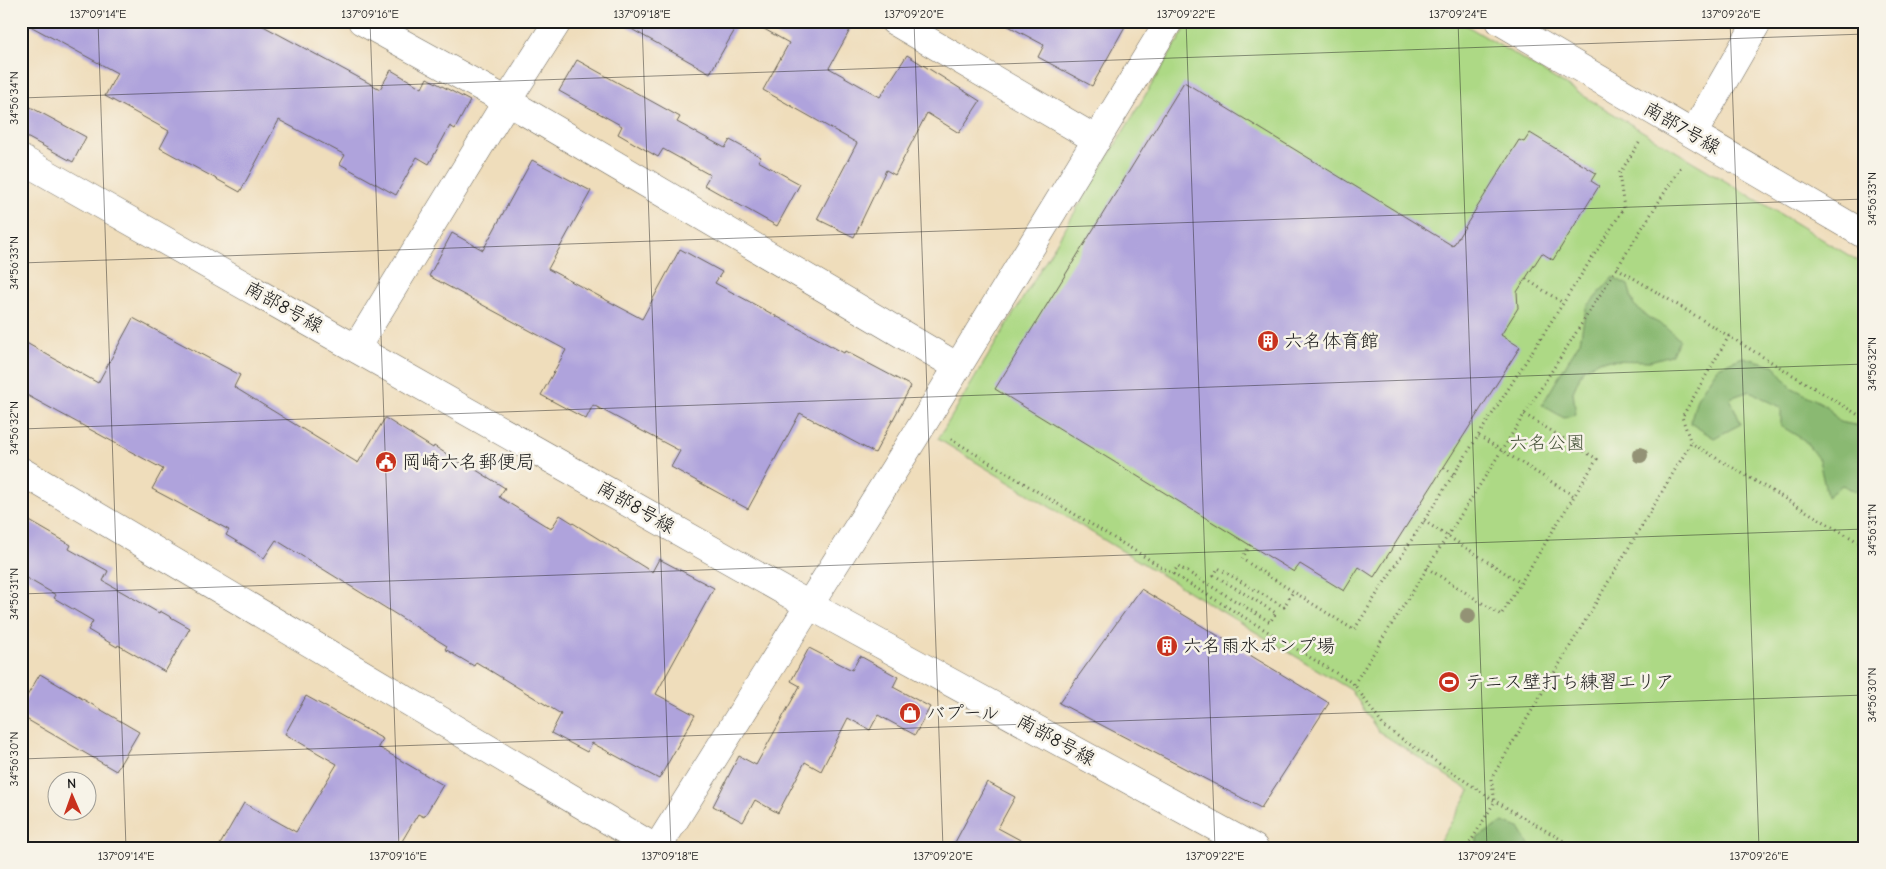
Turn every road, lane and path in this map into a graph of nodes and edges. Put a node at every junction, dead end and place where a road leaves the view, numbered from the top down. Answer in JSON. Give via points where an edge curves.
{"nodes":[{"id":1,"x":362,"y":21,"type":"edge"},
{"id":2,"x":558,"y":21,"type":"edge"},
{"id":3,"x":894,"y":21,"type":"edge"},
{"id":4,"x":1169,"y":21,"type":"edge"},
{"id":5,"x":1500,"y":21,"type":"edge"},
{"id":6,"x":1758,"y":21,"type":"edge"},
{"id":7,"x":507,"y":101,"type":"junction"},
{"id":8,"x":1658,"y":114,"type":"junction"},
{"id":9,"x":1696,"y":136,"type":"junction"},
{"id":10,"x":1097,"y":140,"type":"junction"},
{"id":11,"x":21,"y":159,"type":"edge"},
{"id":12,"x":1865,"y":236,"type":"edge"},
{"id":13,"x":1617,"y":268,"type":"junction"},
{"id":14,"x":1526,"y":279,"type":"dead end"},
{"id":15,"x":1563,"y":303,"type":"junction"},
{"id":16,"x":1729,"y":336,"type":"junction"},
{"id":17,"x":356,"y":348,"type":"junction"},
{"id":18,"x":958,"y":368,"type":"junction"},
{"id":19,"x":1524,"y":414,"type":"junction"},
{"id":20,"x":1865,"y":419,"type":"edge"},
{"id":21,"x":924,"y":422,"type":"junction"},
{"id":22,"x":1479,"y":436,"type":"junction"},
{"id":23,"x":1691,"y":443,"type":"junction"},
{"id":24,"x":1444,"y":468,"type":"dead end"},
{"id":25,"x":21,"y":471,"type":"edge"},
{"id":26,"x":1454,"y":474,"type":"junction"},
{"id":27,"x":1574,"y":496,"type":"junction"},
{"id":28,"x":1424,"y":521,"type":"junction"},
{"id":29,"x":1250,"y":545,"type":"dead end"},
{"id":30,"x":1865,"y":546,"type":"edge"},
{"id":31,"x":1426,"y":568,"type":"junction"},
{"id":32,"x":1173,"y":574,"type":"junction"},
{"id":33,"x":1521,"y":583,"type":"junction"},
{"id":34,"x":1294,"y":590,"type":"junction"},
{"id":35,"x":809,"y":605,"type":"junction"},
{"id":36,"x":1354,"y":684,"type":"junction"},
{"id":37,"x":1495,"y":801,"type":"junction"},
{"id":38,"x":656,"y":848,"type":"edge"},
{"id":39,"x":1254,"y":848,"type":"edge"},
{"id":40,"x":1467,"y":848,"type":"edge"},
{"id":41,"x":1576,"y":848,"type":"edge"}],
"edges":[{"from":1,"to":7,"type":"street"},
{"from":2,"to":7,"type":"street"},
{"from":3,"to":10,"type":"street"},
{"from":4,"to":10,"type":"street"},
{"from":5,"to":8,"type":"street","name":"南部7号線"},
{"from":6,"to":9,"type":"street"},
{"from":7,"to":17,"type":"street"},
{"from":7,"to":18,"type":"street"},
{"from":8,"to":9,"type":"street","name":"南部7号線"},
{"from":8,"to":15,"type":"path","via":[[1619,174],[1624,208]]},
{"from":9,"to":12,"type":"street","name":"南部7号線"},
{"from":9,"to":13,"type":"path"},
{"from":10,"to":18,"type":"street"},
{"from":11,"to":17,"type":"street","name":"南部8号線"},
{"from":13,"to":16,"type":"path"},
{"from":13,"to":19,"type":"path"},
{"from":14,"to":15,"type":"path"},
{"from":15,"to":22,"type":"path"},
{"from":16,"to":20,"type":"path"},
{"from":16,"to":23,"type":"path","via":[[1682,417]]},
{"from":17,"to":35,"type":"street","name":"南部8号線"},
{"from":18,"to":21,"type":"street"},
{"from":19,"to":27,"type":"path","via":[[1597,459]]},
{"from":19,"to":31,"type":"path"},
{"from":21,"to":32,"type":"path"},
{"from":21,"to":35,"type":"street"},
{"from":22,"to":26,"type":"path"},
{"from":22,"to":27,"type":"path"},
{"from":23,"to":30,"type":"path"},
{"from":23,"to":37,"type":"path","via":[[1491,779]]},
{"from":24,"to":26,"type":"path"},
{"from":25,"to":38,"type":"street"},
{"from":26,"to":28,"type":"path"},
{"from":27,"to":33,"type":"path"},
{"from":28,"to":33,"type":"path"},
{"from":28,"to":34,"type":"path","via":[[1354,630]]},
{"from":29,"to":34,"type":"path","via":[[1242,559]]},
{"from":31,"to":33,"type":"path","via":[[1501,615]]},
{"from":31,"to":36,"type":"path"},
{"from":32,"to":34,"type":"path","via":[[1178,566],[1270,622],[1276,613],[1214,575],[1218,568],[1284,607]]},
{"from":32,"to":36,"type":"path"},
{"from":35,"to":38,"type":"street"},
{"from":35,"to":39,"type":"street","name":"南部8号線"},
{"from":36,"to":37,"type":"path","via":[[1384,727]]},
{"from":37,"to":40,"type":"path"},
{"from":37,"to":41,"type":"path"}]}
